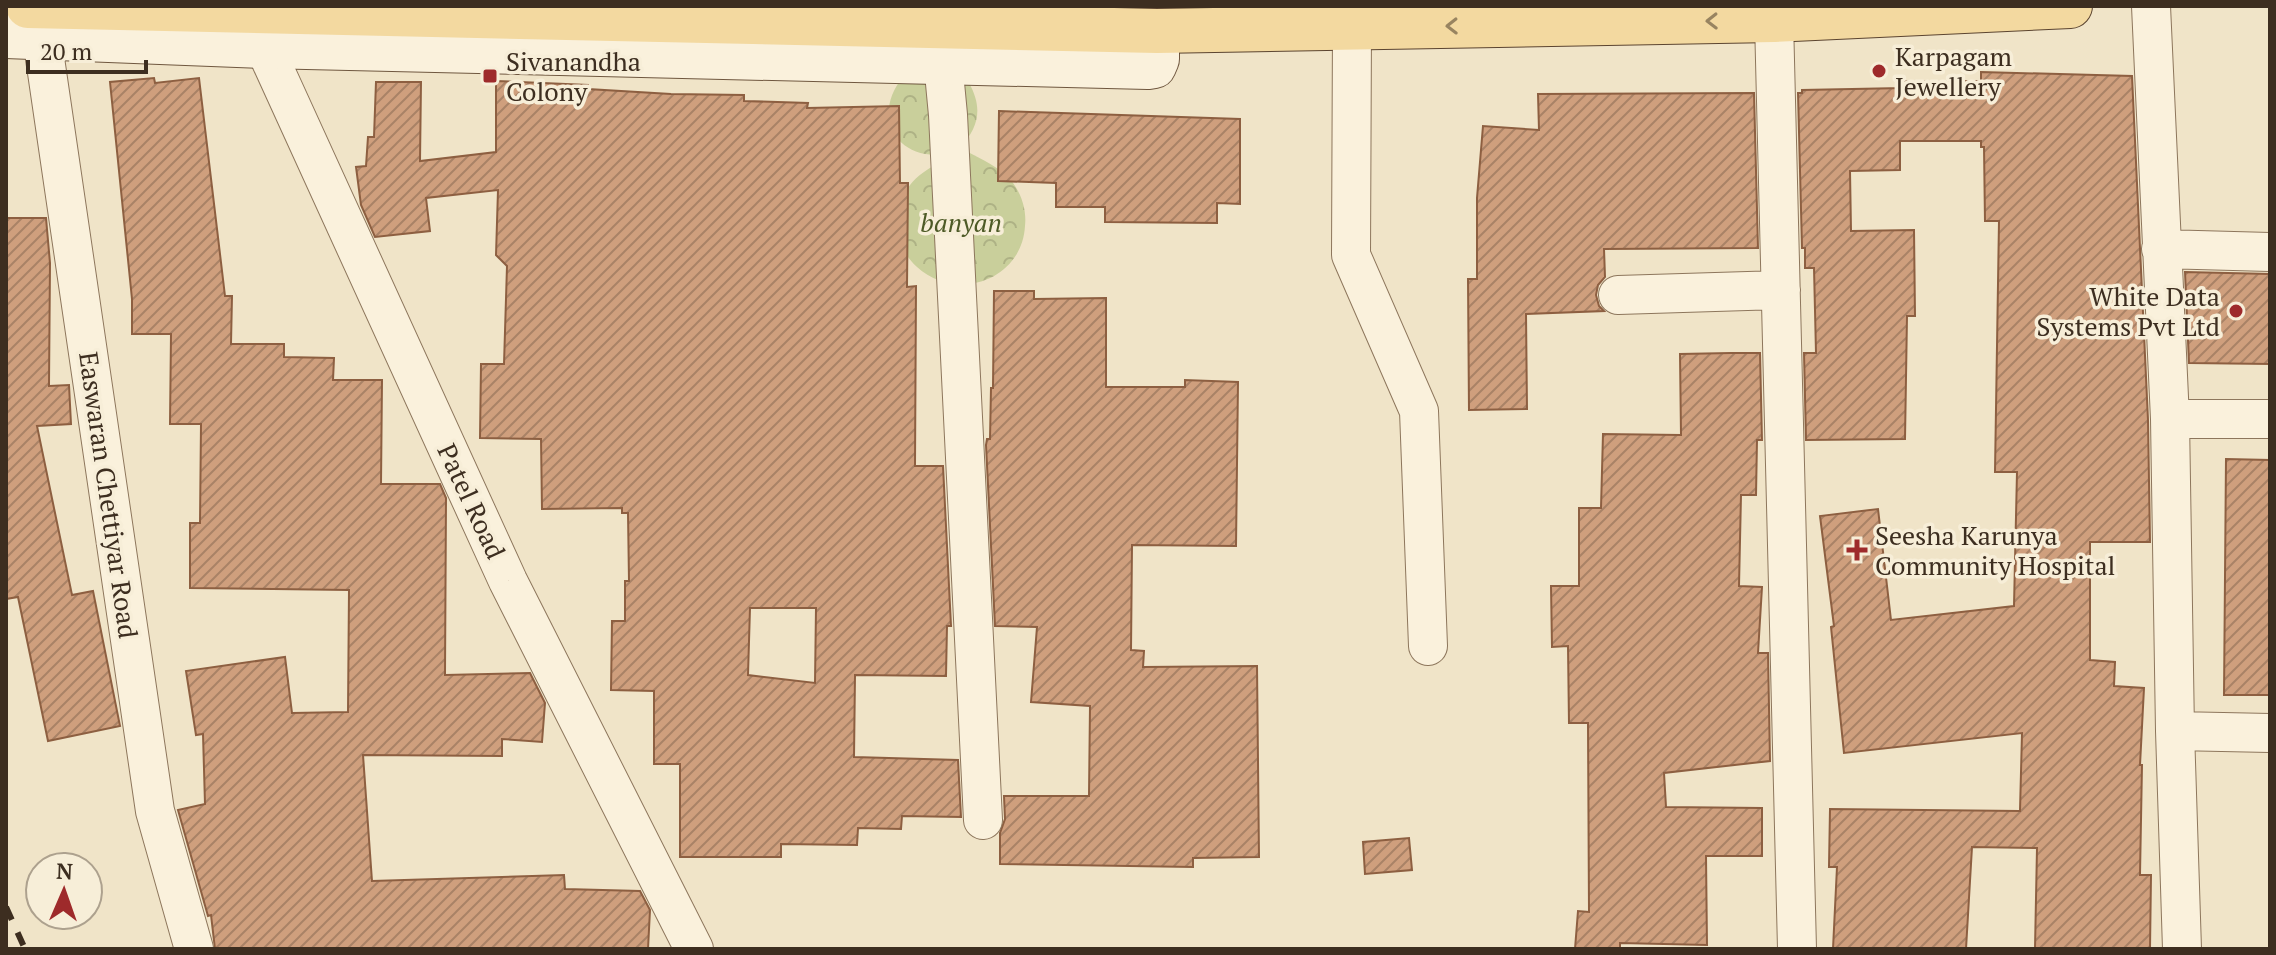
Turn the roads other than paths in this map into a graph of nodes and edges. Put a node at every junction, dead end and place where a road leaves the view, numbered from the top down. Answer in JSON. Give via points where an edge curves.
{"nodes":[{"id":1,"x":2070,"y":6,"type":"edge"},
{"id":2,"x":2151,"y":6,"type":"edge"},
{"id":3,"x":1157,"y":18,"type":"edge"},
{"id":4,"x":1774,"y":20,"type":"junction"},
{"id":5,"x":25,"y":27,"type":"edge"},
{"id":6,"x":1352,"y":27,"type":"junction"},
{"id":7,"x":264,"y":46,"type":"junction"},
{"id":8,"x":943,"y":62,"type":"junction"},
{"id":9,"x":2161,"y":249,"type":"junction"},
{"id":10,"x":2270,"y":252,"type":"edge"},
{"id":11,"x":1781,"y":290,"type":"junction"},
{"id":12,"x":1618,"y":295,"type":"dead end"},
{"id":13,"x":2170,"y":419,"type":"junction"},
{"id":14,"x":2270,"y":419,"type":"edge"},
{"id":15,"x":1428,"y":646,"type":"dead end"},
{"id":16,"x":2175,"y":731,"type":"junction"},
{"id":17,"x":2270,"y":733,"type":"edge"},
{"id":18,"x":983,"y":820,"type":"dead end"},
{"id":19,"x":194,"y":949,"type":"edge"},
{"id":20,"x":694,"y":949,"type":"edge"},
{"id":21,"x":1797,"y":949,"type":"edge"},
{"id":22,"x":2182,"y":949,"type":"edge"}],
"edges":[{"from":1,"to":4,"type":"main road"},
{"from":2,"to":9,"type":"street"},
{"from":3,"to":5,"type":"main road","via":[[1036,30]]},
{"from":3,"to":6,"type":"main road"},
{"from":3,"to":8,"type":"street","via":[[1154,66]]},
{"from":4,"to":6,"type":"main road","one_way":true},
{"from":4,"to":11,"type":"street"},
{"from":5,"to":7,"type":"street"},
{"from":5,"to":19,"type":"street","name":"Easwaran Chettiyar Road","via":[[155,811]]},
{"from":6,"to":15,"type":"street","via":[[1351,255],[1419,411]]},
{"from":7,"to":8,"type":"street"},
{"from":7,"to":20,"type":"street","name":"Patel Road","via":[[508,581]]},
{"from":8,"to":18,"type":"street"},
{"from":9,"to":10,"type":"street"},
{"from":9,"to":13,"type":"street"},
{"from":11,"to":12,"type":"street"},
{"from":11,"to":21,"type":"street"},
{"from":13,"to":14,"type":"street"},
{"from":13,"to":16,"type":"street"},
{"from":16,"to":17,"type":"street"},
{"from":16,"to":22,"type":"street"}]}
